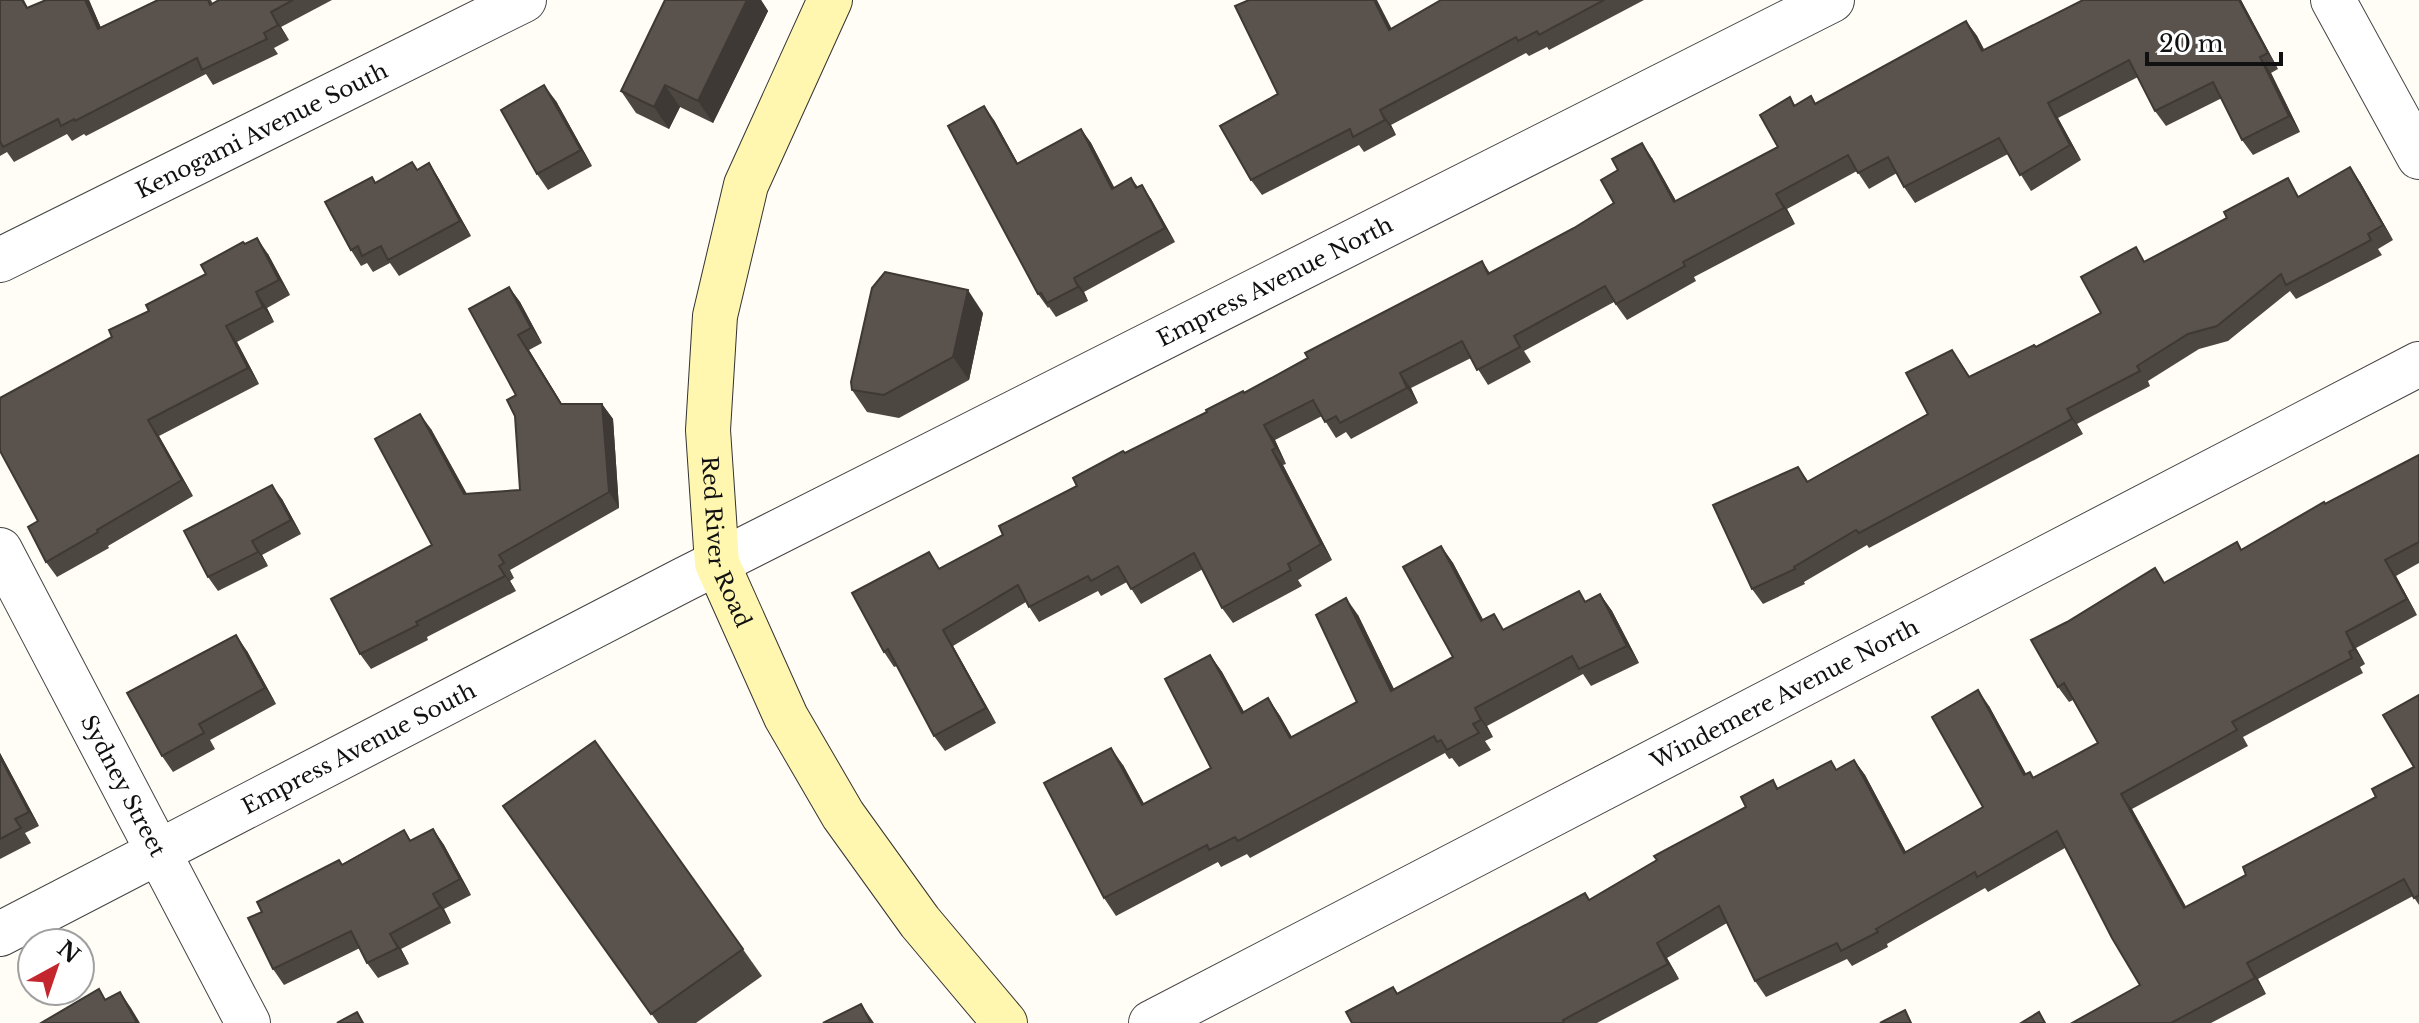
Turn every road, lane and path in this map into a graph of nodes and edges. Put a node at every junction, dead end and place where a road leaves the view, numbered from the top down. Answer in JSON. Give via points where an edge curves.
{"nodes":[{"id":1,"x":524,"y":0,"type":"edge"},
{"id":2,"x":830,"y":0,"type":"edge"},
{"id":3,"x":1832,"y":0,"type":"edge"},
{"id":4,"x":2333,"y":0,"type":"edge"},
{"id":5,"x":2419,"y":157,"type":"edge"},
{"id":6,"x":0,"y":260,"type":"edge"},
{"id":7,"x":2419,"y":364,"type":"edge"},
{"id":8,"x":0,"y":550,"type":"edge"},
{"id":9,"x":717,"y":563,"type":"junction"},
{"id":10,"x":158,"y":851,"type":"junction"},
{"id":11,"x":0,"y":934,"type":"edge"},
{"id":12,"x":248,"y":1023,"type":"edge"},
{"id":13,"x":1005,"y":1023,"type":"edge"},
{"id":14,"x":1151,"y":1023,"type":"edge"}],
"edges":[{"from":1,"to":6,"type":"street","name":"Kenogami Avenue South"},
{"from":2,"to":9,"type":"main road","name":"Red River Road","via":[[746,185],[715,316],[708,430]]},
{"from":3,"to":9,"type":"street","name":"Empress Avenue North"},
{"from":4,"to":5,"type":"street"},
{"from":7,"to":14,"type":"street","name":"Windemere Avenue North"},
{"from":8,"to":10,"type":"street","name":"Sydney Street"},
{"from":9,"to":10,"type":"street","name":"Empress Avenue South"},
{"from":9,"to":13,"type":"main road","name":"Red River Road","via":[[786,717],[843,815],[920,922]]},
{"from":10,"to":11,"type":"street","name":"Empress Avenue South"},
{"from":10,"to":12,"type":"street","name":"Sydney Street"}]}
